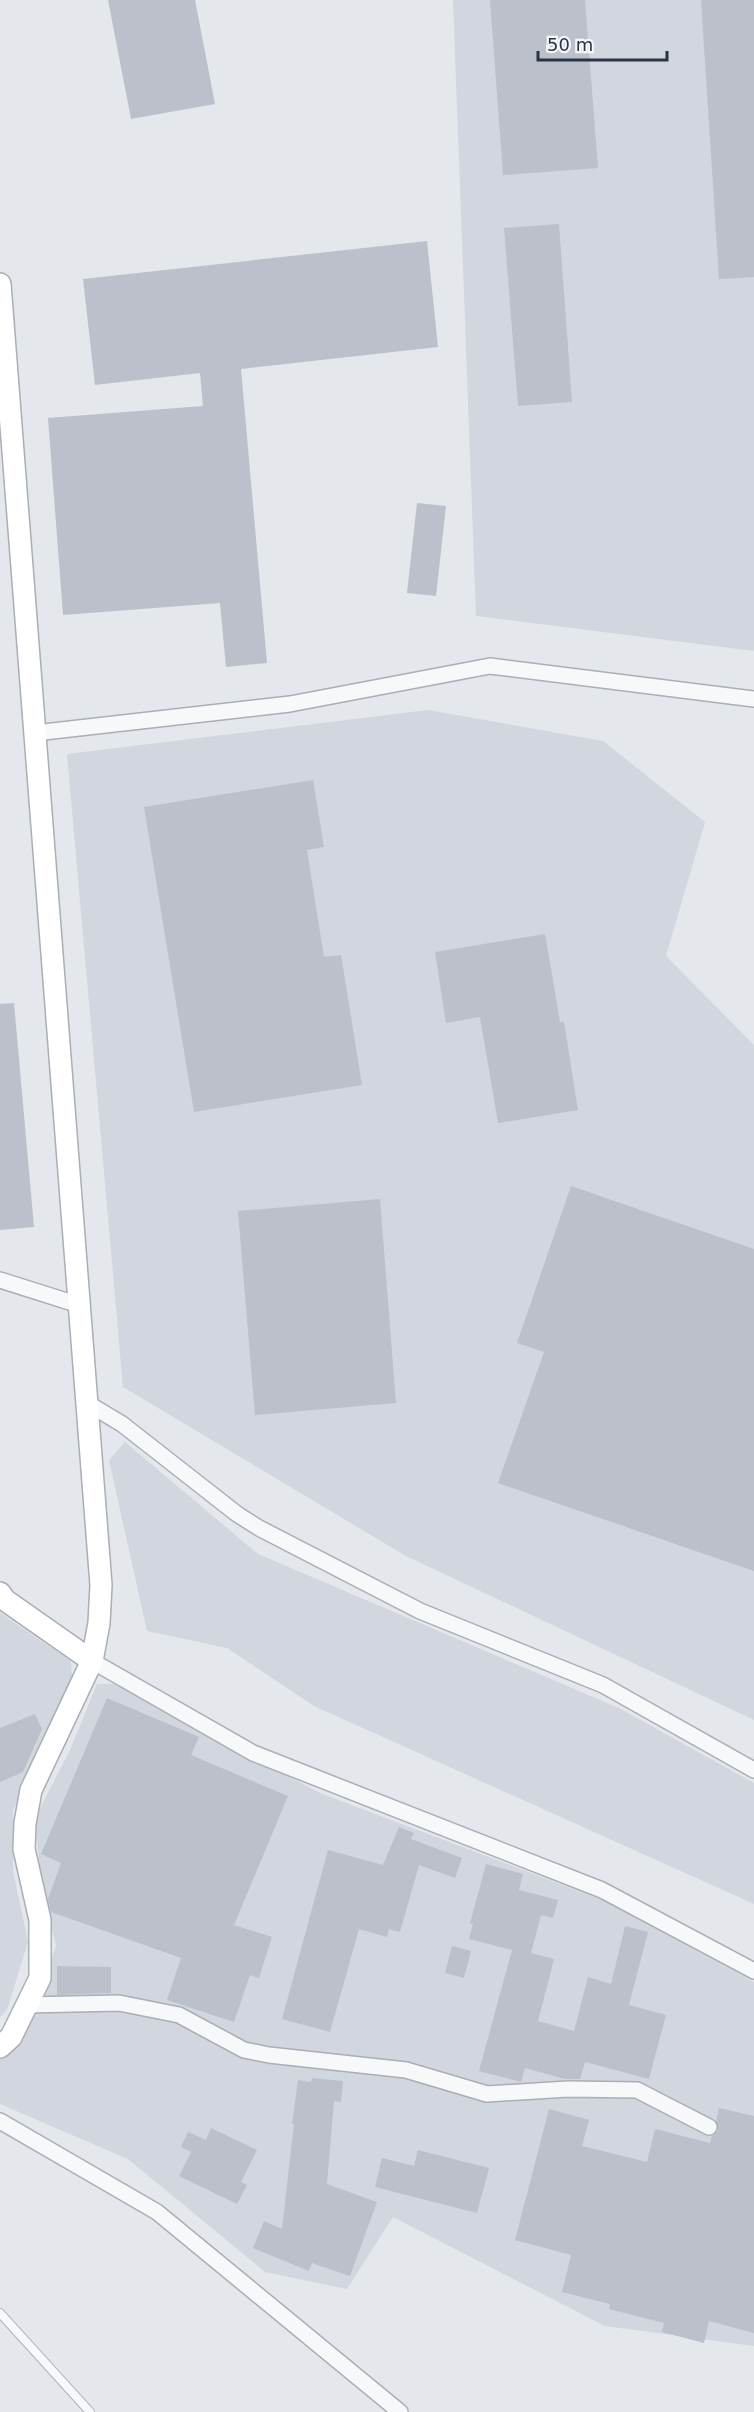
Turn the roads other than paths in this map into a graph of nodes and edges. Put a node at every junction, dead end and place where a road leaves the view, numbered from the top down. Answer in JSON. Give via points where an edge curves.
{"nodes":[{"id":1,"x":0,"y":285,"type":"edge"},
{"id":2,"x":754,"y":699,"type":"edge"},
{"id":3,"x":35,"y":733,"type":"junction"},
{"id":4,"x":0,"y":1280,"type":"edge"},
{"id":5,"x":80,"y":1305,"type":"junction"},
{"id":6,"x":87,"y":1403,"type":"junction"},
{"id":7,"x":0,"y":1593,"type":"edge"},
{"id":8,"x":92,"y":1661,"type":"junction"},
{"id":9,"x":754,"y":1770,"type":"edge"},
{"id":10,"x":754,"y":1971,"type":"edge"},
{"id":11,"x":26,"y":2005,"type":"junction"},
{"id":12,"x":0,"y":2047,"type":"edge"},
{"id":13,"x":0,"y":2121,"type":"edge"},
{"id":14,"x":709,"y":2127,"type":"dead end"},
{"id":15,"x":0,"y":2313,"type":"edge"},
{"id":16,"x":90,"y":2412,"type":"edge"},
{"id":17,"x":400,"y":2412,"type":"edge"}],
"edges":[{"from":1,"to":3,"type":"street"},
{"from":2,"to":3,"type":"street","via":[[490,666],[290,704]]},
{"from":3,"to":5,"type":"street"},
{"from":4,"to":5,"type":"street"},
{"from":5,"to":6,"type":"street"},
{"from":6,"to":8,"type":"street","via":[[101,1585]]},
{"from":6,"to":9,"type":"street","via":[[122,1424],[259,1528],[420,1611],[603,1685]]},
{"from":7,"to":8,"type":"street"},
{"from":8,"to":10,"type":"street","via":[[253,1754],[602,1890]]},
{"from":8,"to":11,"type":"street","via":[[31,1790],[24,1849],[40,1920],[41,1945],[40,1978]]},
{"from":11,"to":12,"type":"street","via":[[11,2037]]},
{"from":11,"to":14,"type":"street","via":[[119,2003],[179,2014],[244,2050],[406,2070],[487,2094],[637,2090]]},
{"from":13,"to":17,"type":"street","via":[[157,2212]]},
{"from":15,"to":16,"type":"lane"}]}
